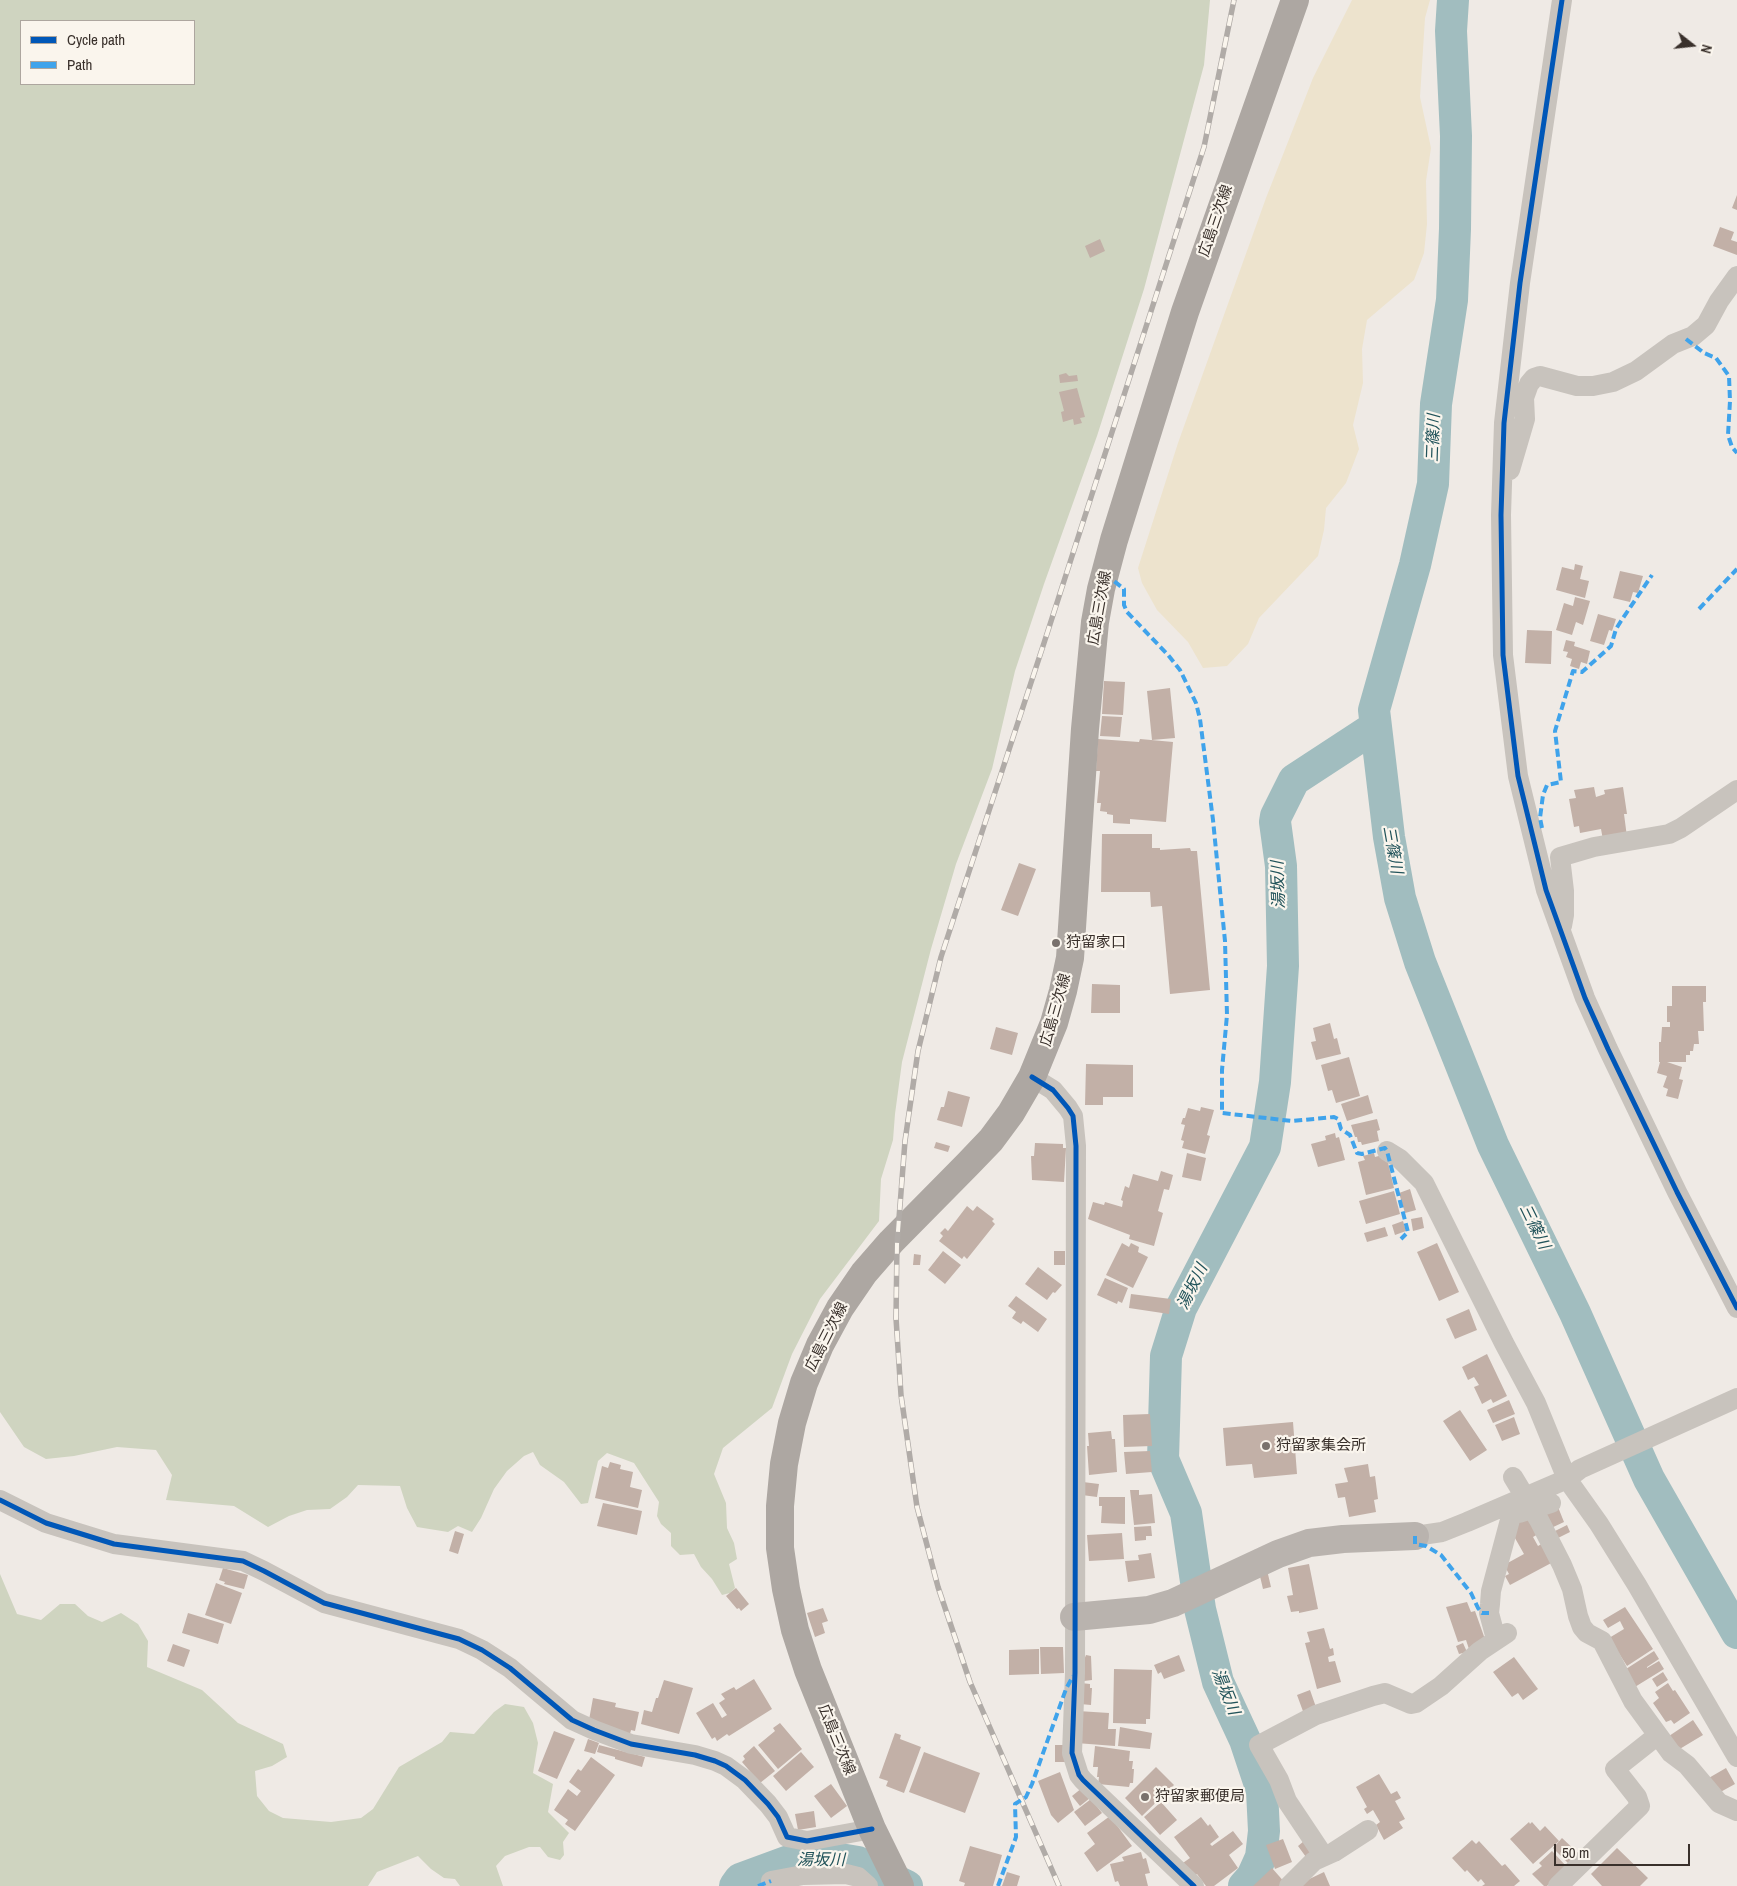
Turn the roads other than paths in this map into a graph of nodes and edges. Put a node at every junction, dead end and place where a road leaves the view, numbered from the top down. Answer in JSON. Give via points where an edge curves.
{"nodes":[{"id":1,"x":1295,"y":0,"type":"edge"},
{"id":2,"x":1562,"y":0,"type":"edge"},
{"id":3,"x":1737,"y":276,"type":"edge"},
{"id":4,"x":1503,"y":488,"type":"junction"},
{"id":5,"x":1737,"y":790,"type":"edge"},
{"id":6,"x":1561,"y":933,"type":"junction"},
{"id":7,"x":1032,"y":1077,"type":"junction"},
{"id":8,"x":1388,"y":1150,"type":"dead end"},
{"id":9,"x":1737,"y":1308,"type":"edge"},
{"id":10,"x":1737,"y":1398,"type":"edge"},
{"id":11,"x":1574,"y":1474,"type":"junction"},
{"id":12,"x":1513,"y":1477,"type":"dead end"},
{"id":13,"x":0,"y":1500,"type":"edge"},
{"id":14,"x":1528,"y":1502,"type":"junction"},
{"id":15,"x":1551,"y":1503,"type":"dead end"},
{"id":16,"x":1511,"y":1516,"type":"junction"},
{"id":17,"x":1467,"y":1522,"type":"junction"},
{"id":18,"x":1415,"y":1536,"type":"joint"},
{"id":19,"x":1074,"y":1617,"type":"junction"},
{"id":20,"x":1658,"y":1735,"type":"junction"},
{"id":21,"x":1737,"y":1757,"type":"edge"},
{"id":22,"x":1737,"y":1811,"type":"edge"},
{"id":23,"x":872,"y":1829,"type":"junction"},
{"id":24,"x":1368,"y":1830,"type":"dead end"},
{"id":25,"x":1323,"y":1855,"type":"junction"},
{"id":26,"x":771,"y":1881,"type":"dead end"},
{"id":27,"x":868,"y":1886,"type":"edge"},
{"id":28,"x":900,"y":1886,"type":"edge"},
{"id":29,"x":1194,"y":1886,"type":"edge"},
{"id":30,"x":1289,"y":1886,"type":"edge"},
{"id":31,"x":1558,"y":1886,"type":"edge"}],
"edges":[{"from":1,"to":7,"type":"main road","name":"広島三次線","via":[[1185,312],[1105,574],[1090,666],[1070,958],[1054,1023]]},
{"from":2,"to":4,"type":"street","via":[[1519,292],[1504,423]]},
{"from":3,"to":4,"type":"street","via":[[1718,301],[1706,325],[1636,371],[1613,382],[1593,386],[1577,386],[1540,376],[1534,378],[1524,398],[1525,419]]},
{"from":4,"to":6,"type":"street","via":[[1504,655],[1518,776],[1546,890]]},
{"from":5,"to":6,"type":"street","via":[[1669,834],[1558,850],[1564,891]]},
{"from":6,"to":9,"type":"street","via":[[1608,1049]]},
{"from":7,"to":19,"type":"street","via":[[1054,1090],[1068,1108],[1073,1116],[1076,1146]]},
{"from":7,"to":23,"type":"main road","name":"広島三次線","via":[[991,1140],[891,1242],[859,1280],[820,1345],[792,1423],[780,1506],[780,1548],[786,1590],[808,1670]]},
{"from":8,"to":11,"type":"street","via":[[1424,1183],[1504,1344]]},
{"from":10,"to":11,"type":"street"},
{"from":11,"to":14,"type":"street"},
{"from":11,"to":21,"type":"street","via":[[1599,1524]]},
{"from":12,"to":14,"type":"street"},
{"from":13,"to":23,"type":"street","via":[[46,1523],[114,1544],[243,1562],[324,1603],[459,1639],[510,1668],[572,1720],[630,1744],[694,1755],[726,1766],[768,1804],[787,1837],[815,1840]]},
{"from":14,"to":15,"type":"street"},
{"from":14,"to":16,"type":"street"},
{"from":14,"to":17,"type":"street"},
{"from":14,"to":20,"type":"street","via":[[1562,1565],[1582,1627],[1602,1641],[1633,1701]]},
{"from":16,"to":17,"type":"street","via":[[1481,1526]]},
{"from":16,"to":25,"type":"street","via":[[1489,1613],[1501,1636],[1441,1686],[1416,1702],[1410,1704],[1385,1694],[1372,1696],[1316,1715],[1259,1745],[1287,1801]]},
{"from":17,"to":18,"type":"street","via":[[1442,1532]]},
{"from":18,"to":19,"type":"street","via":[[1309,1543],[1173,1603],[1149,1610]]},
{"from":19,"to":29,"type":"street","via":[[1072,1753],[1079,1775]]},
{"from":20,"to":22,"type":"street","via":[[1719,1803]]},
{"from":20,"to":31,"type":"street","via":[[1615,1769],[1637,1797],[1640,1806]]},
{"from":23,"to":28,"type":"main road","name":"広島三次線"},
{"from":24,"to":25,"type":"street","via":[[1334,1852]]},
{"from":25,"to":30,"type":"street"},
{"from":26,"to":27,"type":"street","via":[[832,1873],[858,1877]]}]}
